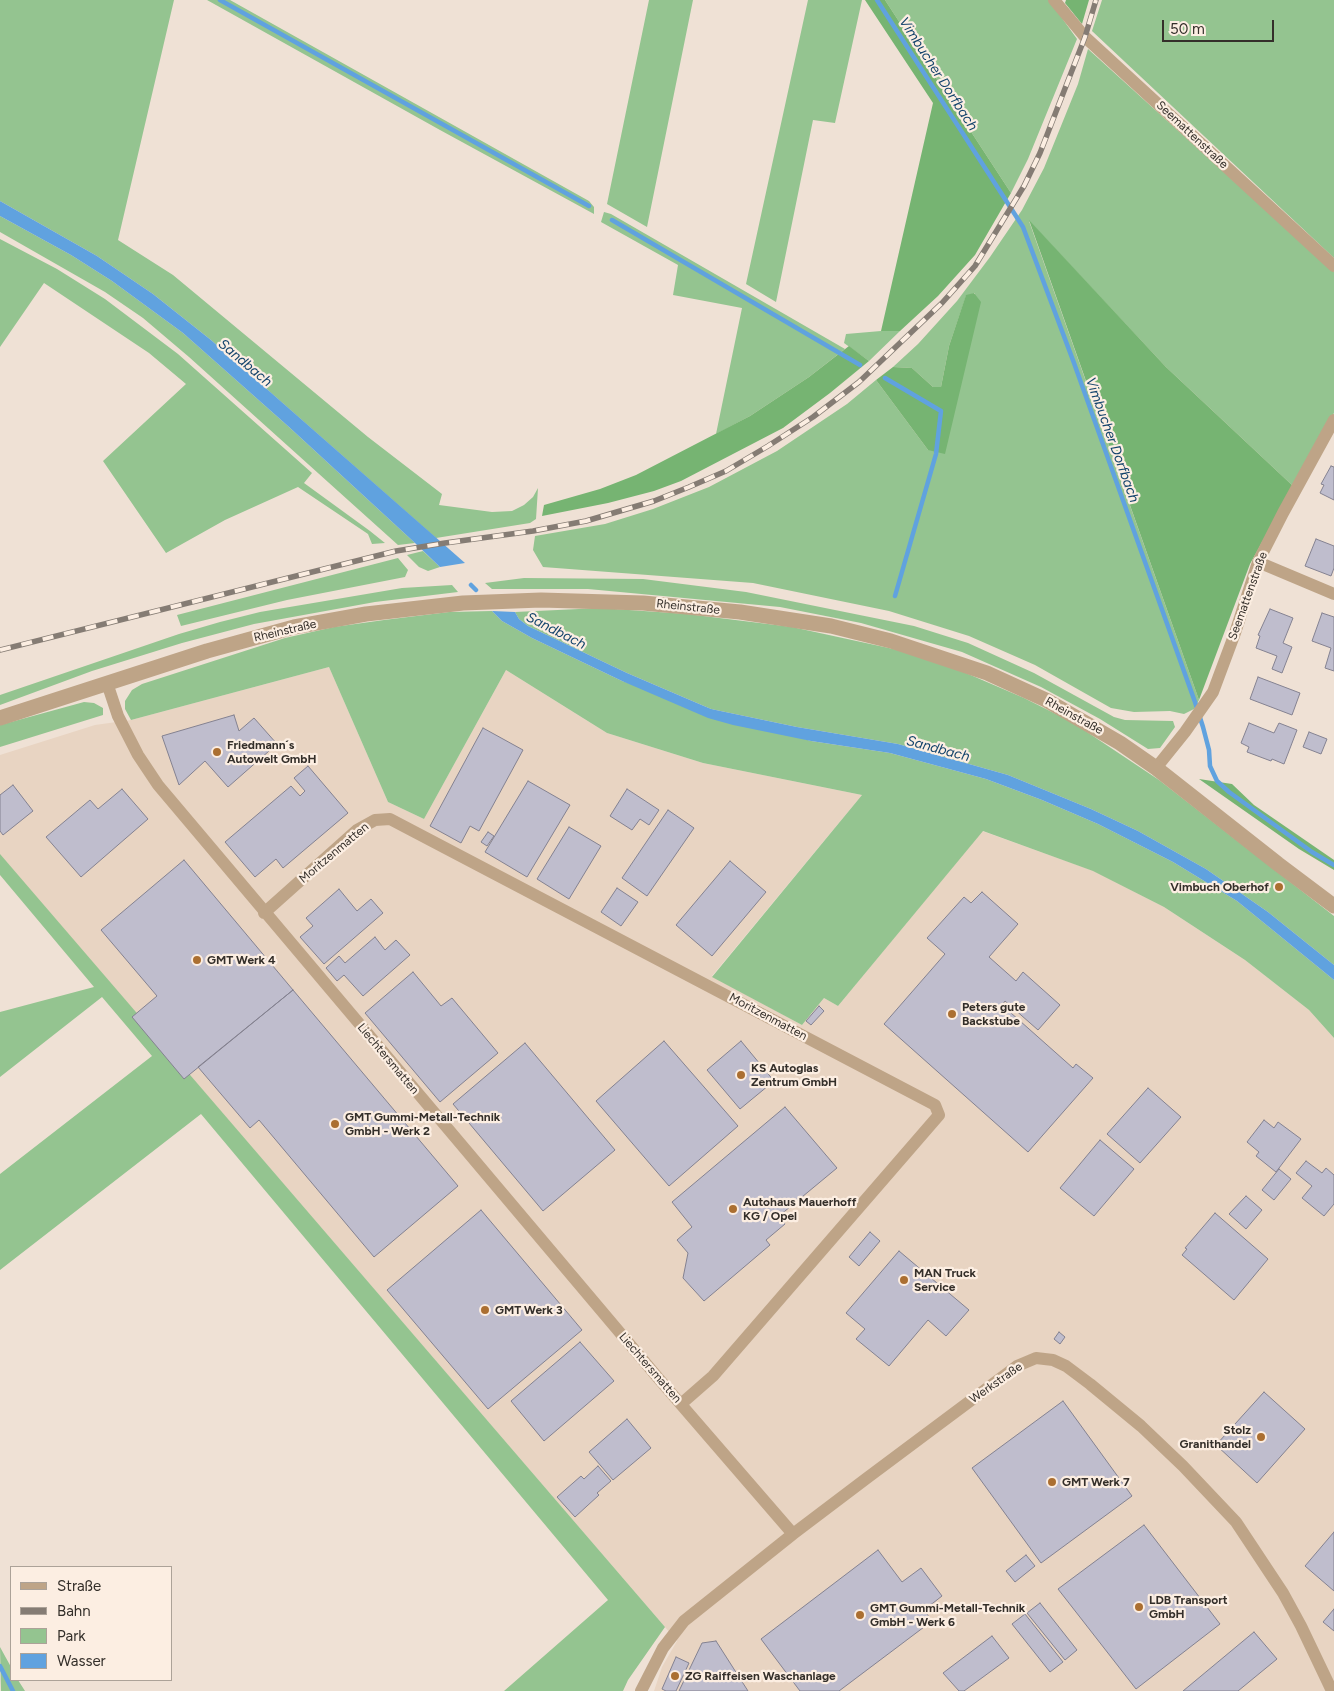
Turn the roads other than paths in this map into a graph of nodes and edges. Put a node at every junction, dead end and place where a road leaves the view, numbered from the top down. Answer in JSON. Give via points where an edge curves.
{"nodes":[{"id":1,"x":1054,"y":0,"type":"edge"},
{"id":2,"x":1334,"y":266,"type":"edge"},
{"id":3,"x":1334,"y":420,"type":"edge"},
{"id":4,"x":1258,"y":562,"type":"junction"},
{"id":5,"x":1334,"y":594,"type":"edge"},
{"id":6,"x":107,"y":683,"type":"junction"},
{"id":7,"x":0,"y":718,"type":"edge"},
{"id":8,"x":1156,"y":768,"type":"junction"},
{"id":9,"x":1315,"y":892,"type":"junction"},
{"id":10,"x":1334,"y":899,"type":"edge"},
{"id":11,"x":1334,"y":906,"type":"edge"},
{"id":12,"x":264,"y":912,"type":"junction"},
{"id":13,"x":681,"y":1404,"type":"junction"},
{"id":14,"x":793,"y":1534,"type":"junction"},
{"id":15,"x":641,"y":1691,"type":"edge"},
{"id":16,"x":1332,"y":1691,"type":"edge"}],
"edges":[{"from":1,"to":2,"type":"street","name":"Seemattenstraße","via":[[1085,37]]},
{"from":3,"to":4,"type":"street","name":"Seemattenstraße"},
{"from":4,"to":5,"type":"street"},
{"from":4,"to":8,"type":"street","name":"Seemattenstraße","via":[[1213,692]]},
{"from":6,"to":7,"type":"street","name":"Rheinstraße"},
{"from":6,"to":8,"type":"street","name":"Rheinstraße","via":[[294,627],[366,614],[505,601],[644,603],[731,611],[831,626],[891,641],[987,673],[1046,700]]},
{"from":6,"to":12,"type":"street","name":"Liechtersmatten","via":[[118,716],[158,785]]},
{"from":8,"to":9,"type":"street","name":"Rheinstraße"},
{"from":9,"to":10,"type":"street"},
{"from":9,"to":11,"type":"street","name":"Rheinstraße"},
{"from":12,"to":13,"type":"street","name":"Liechtersmatten"},
{"from":12,"to":13,"type":"street","name":"Moritzenmatten","via":[[357,830],[375,820],[390,819],[935,1106],[939,1115],[713,1376]]},
{"from":13,"to":14,"type":"street","name":"Liechtersmatten"},
{"from":14,"to":15,"type":"street","name":"Werkstraße","via":[[684,1621],[663,1648]]},
{"from":14,"to":16,"type":"street","name":"Werkstraße","via":[[1017,1366],[1036,1358],[1053,1360],[1066,1366],[1141,1426],[1236,1522],[1302,1626]]}]}
